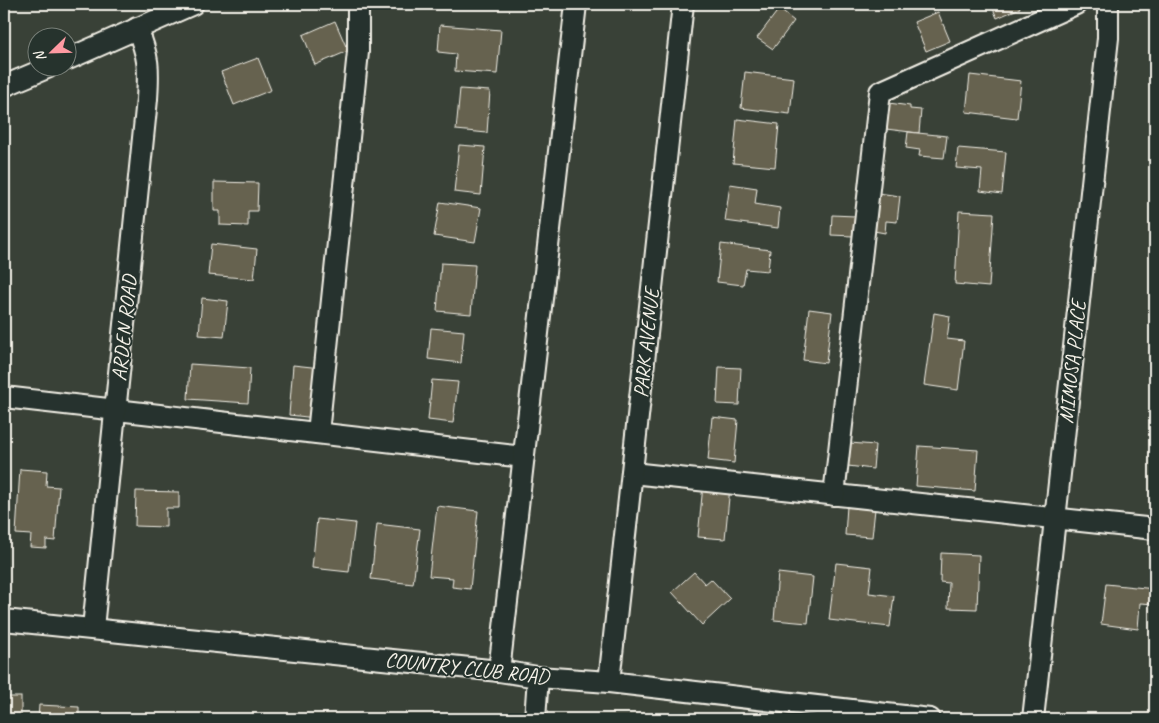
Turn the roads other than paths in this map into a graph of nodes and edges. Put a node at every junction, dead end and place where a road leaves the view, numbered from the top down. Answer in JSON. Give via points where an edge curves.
{"nodes":[{"id":1,"x":193,"y":4,"type":"edge"},
{"id":2,"x":358,"y":4,"type":"edge"},
{"id":3,"x":576,"y":4,"type":"edge"},
{"id":4,"x":684,"y":4,"type":"edge"},
{"id":5,"x":1076,"y":4,"type":"edge"},
{"id":6,"x":1108,"y":4,"type":"edge"},
{"id":7,"x":137,"y":28,"type":"junction"},
{"id":8,"x":78,"y":55,"type":"edge"},
{"id":9,"x":28,"y":76,"type":"edge"},
{"id":10,"x":4,"y":86,"type":"edge"},
{"id":11,"x":4,"y":397,"type":"edge"},
{"id":12,"x":116,"y":411,"type":"junction"},
{"id":13,"x":318,"y":434,"type":"junction"},
{"id":14,"x":524,"y":457,"type":"junction"},
{"id":15,"x":632,"y":473,"type":"junction"},
{"id":16,"x":834,"y":495,"type":"junction"},
{"id":17,"x":1055,"y":518,"type":"junction"},
{"id":18,"x":1155,"y":529,"type":"edge"},
{"id":19,"x":4,"y":620,"type":"edge"},
{"id":20,"x":93,"y":628,"type":"junction"},
{"id":21,"x":499,"y":672,"type":"junction"},
{"id":22,"x":538,"y":677,"type":"junction"},
{"id":23,"x":608,"y":682,"type":"junction"},
{"id":24,"x":535,"y":719,"type":"edge"},
{"id":25,"x":930,"y":719,"type":"edge"},
{"id":26,"x":1033,"y":719,"type":"edge"}],
"edges":[{"from":1,"to":7,"type":"street"},
{"from":2,"to":13,"type":"street","via":[[358,52]]},
{"from":3,"to":14,"type":"street"},
{"from":4,"to":15,"type":"street","name":"PARK AVENUE"},
{"from":5,"to":16,"type":"street","via":[[880,92]]},
{"from":6,"to":17,"type":"street","name":"MIMOSA PLACE","via":[[1108,38]]},
{"from":7,"to":8,"type":"street"},
{"from":7,"to":12,"type":"street","name":"ARDEN ROAD","via":[[149,66],[148,90]]},
{"from":9,"to":10,"type":"street"},
{"from":11,"to":12,"type":"street"},
{"from":12,"to":13,"type":"street"},
{"from":12,"to":20,"type":"street","name":"ARDEN ROAD"},
{"from":13,"to":14,"type":"street"},
{"from":14,"to":21,"type":"street"},
{"from":15,"to":16,"type":"street"},
{"from":15,"to":23,"type":"street","name":"PARK AVENUE"},
{"from":16,"to":17,"type":"street"},
{"from":17,"to":18,"type":"street"},
{"from":17,"to":26,"type":"street","name":"MIMOSA PLACE"},
{"from":19,"to":20,"type":"street","name":"COUNTRY CLUB ROAD"},
{"from":20,"to":21,"type":"street","name":"COUNTRY CLUB ROAD"},
{"from":21,"to":22,"type":"street","name":"COUNTRY CLUB ROAD"},
{"from":22,"to":23,"type":"street","name":"COUNTRY CLUB ROAD"},
{"from":22,"to":24,"type":"street"},
{"from":23,"to":25,"type":"street","name":"COUNTRY CLUB ROAD"}]}
